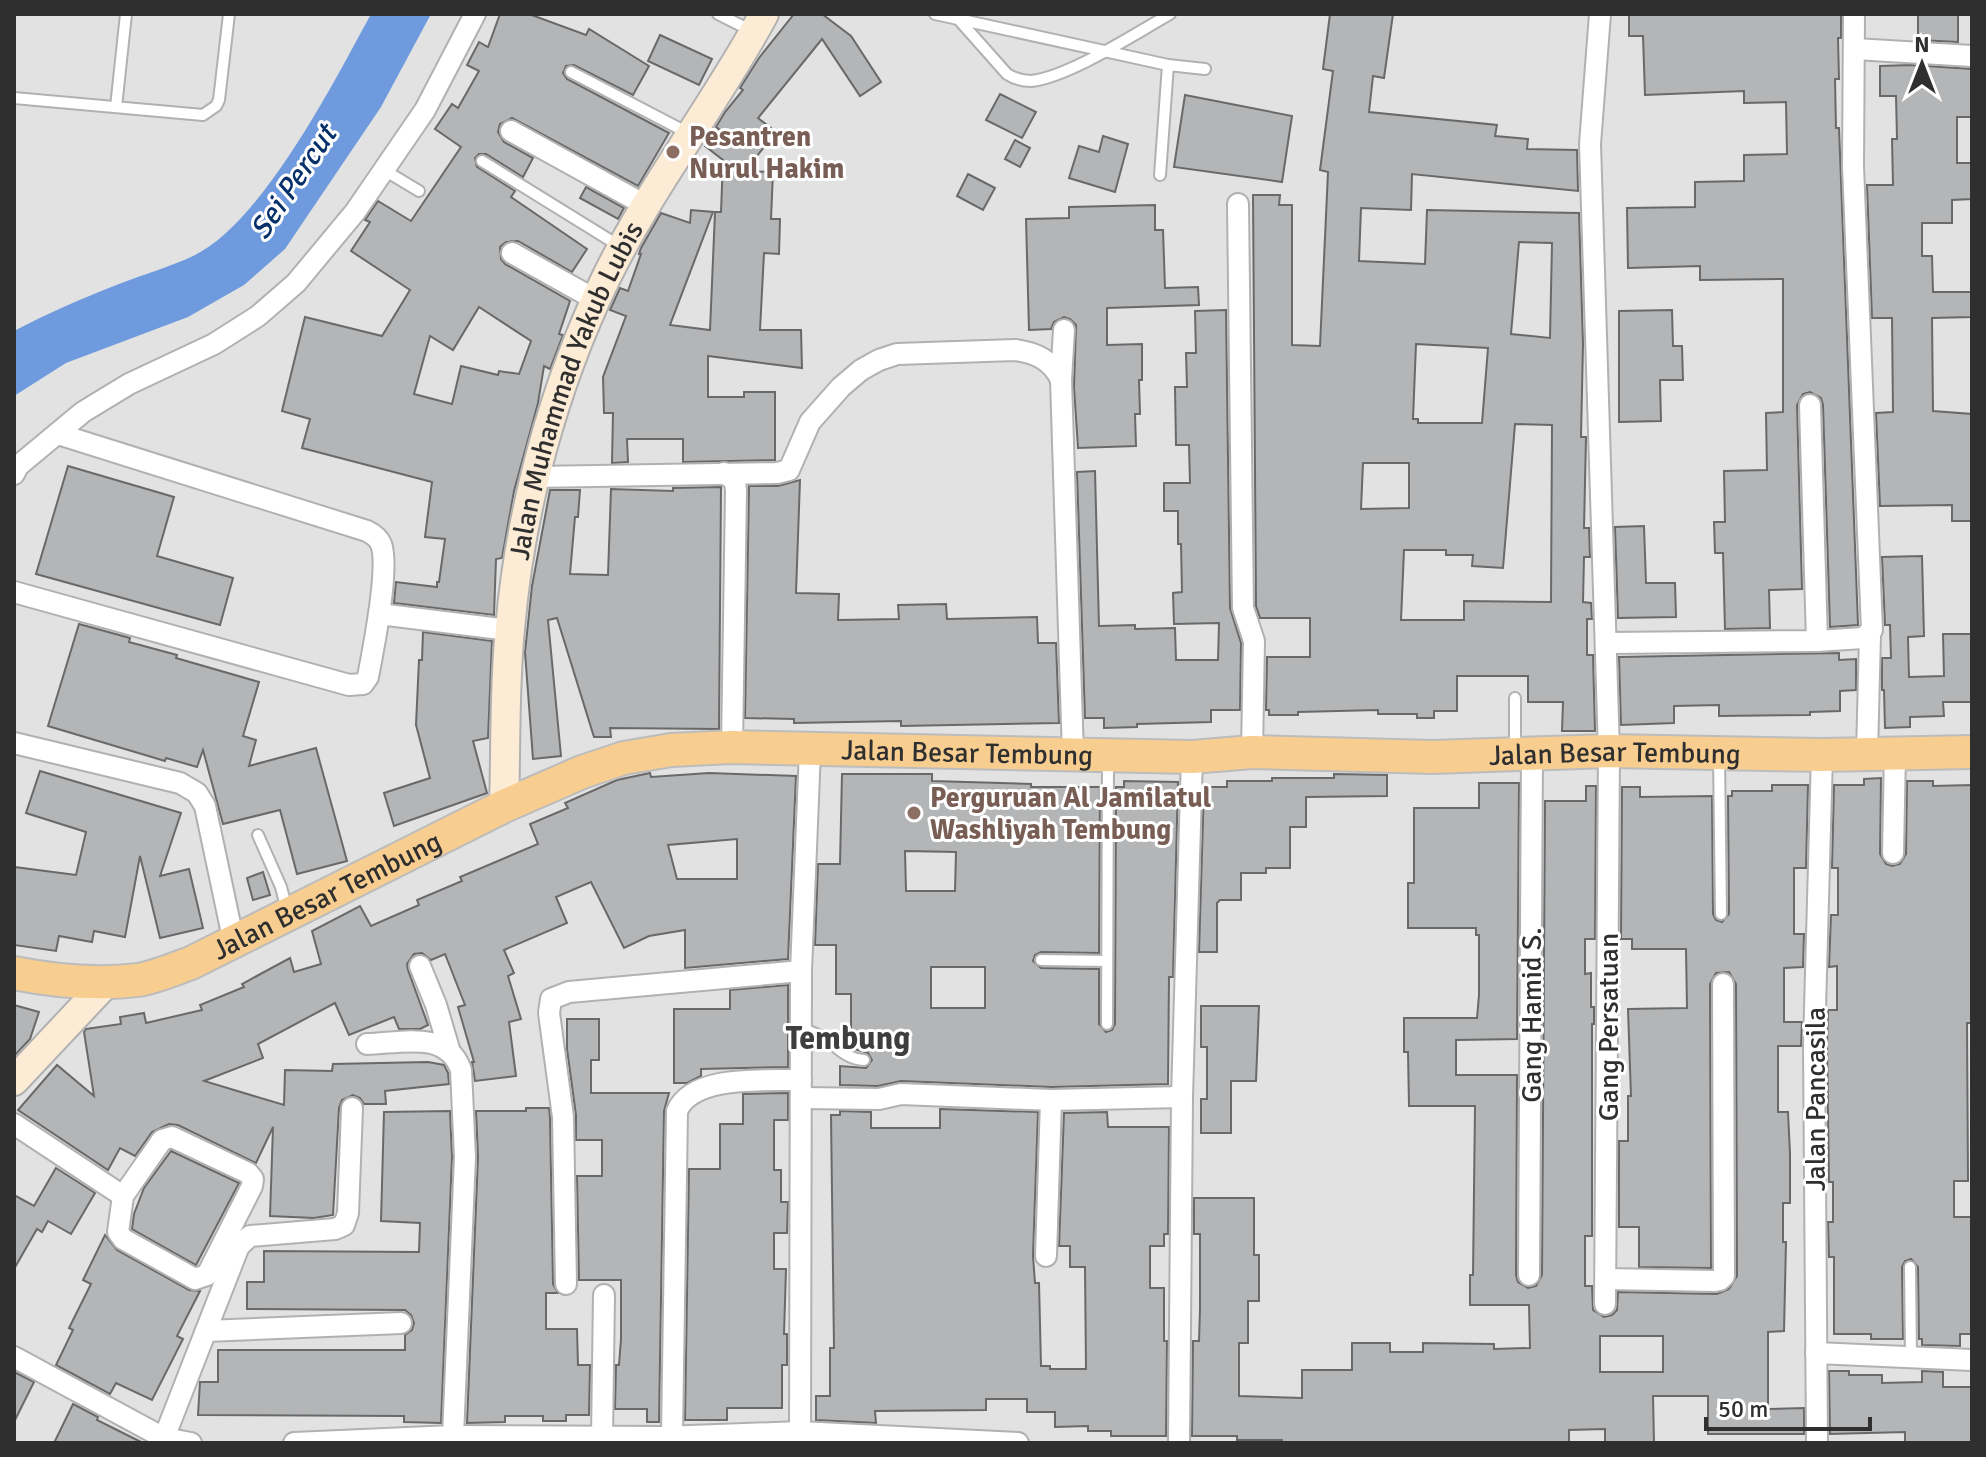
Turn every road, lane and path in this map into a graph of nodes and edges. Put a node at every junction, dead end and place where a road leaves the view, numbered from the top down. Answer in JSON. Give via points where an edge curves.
{"nodes":[{"id":1,"x":126,"y":14,"type":"edge"},
{"id":2,"x":229,"y":14,"type":"edge"},
{"id":3,"x":475,"y":14,"type":"edge"},
{"id":4,"x":718,"y":14,"type":"edge"},
{"id":5,"x":935,"y":14,"type":"edge"},
{"id":6,"x":1170,"y":14,"type":"edge"},
{"id":7,"x":1600,"y":14,"type":"edge"},
{"id":8,"x":1854,"y":14,"type":"edge"},
{"id":9,"x":960,"y":21,"type":"junction"},
{"id":10,"x":759,"y":23,"type":"edge"},
{"id":11,"x":1855,"y":49,"type":"junction"},
{"id":12,"x":1107,"y":50,"type":"junction"},
{"id":13,"x":1972,"y":56,"type":"edge"},
{"id":14,"x":1168,"y":65,"type":"junction"},
{"id":15,"x":1205,"y":69,"type":"dead end"},
{"id":16,"x":571,"y":72,"type":"dead end"},
{"id":17,"x":14,"y":98,"type":"edge"},
{"id":18,"x":116,"y":107,"type":"junction"},
{"id":19,"x":511,"y":131,"type":"dead end"},
{"id":20,"x":692,"y":135,"type":"junction"},
{"id":21,"x":482,"y":161,"type":"dead end"},
{"id":22,"x":384,"y":170,"type":"junction"},
{"id":23,"x":1160,"y":175,"type":"dead end"},
{"id":24,"x":419,"y":191,"type":"dead end"},
{"id":25,"x":1238,"y":204,"type":"dead end"},
{"id":26,"x":645,"y":205,"type":"junction"},
{"id":27,"x":622,"y":248,"type":"junction"},
{"id":28,"x":512,"y":253,"type":"dead end"},
{"id":29,"x":596,"y":300,"type":"junction"},
{"id":30,"x":1064,"y":330,"type":"dead end"},
{"id":31,"x":1061,"y":380,"type":"junction"},
{"id":32,"x":1810,"y":405,"type":"dead end"},
{"id":33,"x":58,"y":434,"type":"junction"},
{"id":34,"x":724,"y":473,"type":"junction"},
{"id":35,"x":14,"y":474,"type":"edge"},
{"id":36,"x":534,"y":477,"type":"junction"},
{"id":37,"x":14,"y":592,"type":"edge"},
{"id":38,"x":379,"y":614,"type":"junction"},
{"id":39,"x":509,"y":630,"type":"junction"},
{"id":40,"x":1870,"y":635,"type":"junction"},
{"id":41,"x":1817,"y":641,"type":"junction"},
{"id":42,"x":1607,"y":643,"type":"junction"},
{"id":43,"x":1515,"y":698,"type":"dead end"},
{"id":44,"x":14,"y":743,"type":"edge"},
{"id":45,"x":732,"y":747,"type":"junction"},
{"id":46,"x":810,"y":750,"type":"junction"},
{"id":47,"x":1609,"y":751,"type":"junction"},
{"id":48,"x":1252,"y":752,"type":"junction"},
{"id":49,"x":1719,"y":752,"type":"junction"},
{"id":50,"x":1972,"y":752,"type":"edge"},
{"id":51,"x":1881,"y":753,"type":"junction"},
{"id":52,"x":1073,"y":755,"type":"junction"},
{"id":53,"x":1108,"y":755,"type":"junction"},
{"id":54,"x":1524,"y":755,"type":"junction"},
{"id":55,"x":1822,"y":755,"type":"junction"},
{"id":56,"x":1192,"y":757,"type":"junction"},
{"id":57,"x":504,"y":806,"type":"junction"},
{"id":58,"x":258,"y":835,"type":"dead end"},
{"id":59,"x":1893,"y":853,"type":"dead end"},
{"id":60,"x":1721,"y":914,"type":"dead end"},
{"id":61,"x":288,"y":916,"type":"junction"},
{"id":62,"x":234,"y":943,"type":"junction"},
{"id":63,"x":1041,"y":960,"type":"dead end"},
{"id":64,"x":1107,"y":961,"type":"junction"},
{"id":65,"x":420,"y":966,"type":"dead end"},
{"id":66,"x":801,"y":971,"type":"junction"},
{"id":67,"x":14,"y":973,"type":"edge"},
{"id":68,"x":107,"y":982,"type":"junction"},
{"id":69,"x":1723,"y":984,"type":"dead end"},
{"id":70,"x":1107,"y":1024,"type":"dead end"},
{"id":71,"x":801,"y":1028,"type":"junction"},
{"id":72,"x":367,"y":1044,"type":"dead end"},
{"id":73,"x":449,"y":1049,"type":"junction"},
{"id":74,"x":864,"y":1060,"type":"dead end"},
{"id":75,"x":14,"y":1081,"type":"edge"},
{"id":76,"x":802,"y":1089,"type":"junction"},
{"id":77,"x":1182,"y":1097,"type":"junction"},
{"id":78,"x":1051,"y":1100,"type":"junction"},
{"id":79,"x":352,"y":1108,"type":"dead end"},
{"id":80,"x":14,"y":1124,"type":"edge"},
{"id":81,"x":123,"y":1196,"type":"junction"},
{"id":82,"x":1046,"y":1256,"type":"dead end"},
{"id":83,"x":1910,"y":1267,"type":"dead end"},
{"id":84,"x":1529,"y":1275,"type":"dead end"},
{"id":85,"x":1606,"y":1279,"type":"junction"},
{"id":86,"x":566,"y":1284,"type":"dead end"},
{"id":87,"x":604,"y":1295,"type":"dead end"},
{"id":88,"x":1605,"y":1304,"type":"dead end"},
{"id":89,"x":401,"y":1323,"type":"dead end"},
{"id":90,"x":206,"y":1331,"type":"junction"},
{"id":91,"x":1816,"y":1353,"type":"junction"},
{"id":92,"x":14,"y":1357,"type":"edge"},
{"id":93,"x":1911,"y":1357,"type":"junction"},
{"id":94,"x":1972,"y":1360,"type":"edge"},
{"id":95,"x":453,"y":1436,"type":"junction"},
{"id":96,"x":602,"y":1437,"type":"junction"},
{"id":97,"x":164,"y":1438,"type":"junction"},
{"id":98,"x":800,"y":1438,"type":"edge"},
{"id":99,"x":666,"y":1439,"type":"edge"},
{"id":100,"x":544,"y":1440,"type":"edge"},
{"id":101,"x":191,"y":1443,"type":"edge"},
{"id":102,"x":294,"y":1443,"type":"edge"},
{"id":103,"x":1018,"y":1443,"type":"edge"},
{"id":104,"x":1179,"y":1443,"type":"edge"},
{"id":105,"x":1817,"y":1443,"type":"edge"}],
"edges":[{"from":1,"to":18,"type":"lane"},
{"from":2,"to":18,"type":"lane","via":[[219,100],[212,110],[196,115]]},
{"from":3,"to":22,"type":"street","via":[[425,110]]},
{"from":4,"to":10,"type":"lane"},
{"from":5,"to":9,"type":"lane"},
{"from":6,"to":12,"type":"lane"},
{"from":7,"to":42,"type":"street","name":"Gang Persatuan","via":[[1590,144]]},
{"from":8,"to":11,"type":"street"},
{"from":9,"to":12,"type":"lane"},
{"from":9,"to":12,"type":"lane","via":[[995,64],[1016,79],[1044,78]]},
{"from":10,"to":20,"type":"main road","name":"Jalan Muhammad Yakub Lubis"},
{"from":11,"to":13,"type":"street"},
{"from":11,"to":40,"type":"street","via":[[1853,154]]},
{"from":12,"to":14,"type":"lane"},
{"from":14,"to":15,"type":"lane"},
{"from":14,"to":23,"type":"lane"},
{"from":16,"to":20,"type":"lane"},
{"from":17,"to":18,"type":"lane"},
{"from":19,"to":26,"type":"street"},
{"from":20,"to":26,"type":"main road","name":"Jalan Muhammad Yakub Lubis"},
{"from":21,"to":27,"type":"lane"},
{"from":22,"to":24,"type":"lane"},
{"from":22,"to":33,"type":"street","via":[[296,283],[258,316],[214,344],[129,384]]},
{"from":25,"to":48,"type":"street","via":[[1243,608],[1254,641]]},
{"from":26,"to":27,"type":"main road","name":"Jalan Muhammad Yakub Lubis"},
{"from":27,"to":29,"type":"main road","name":"Jalan Muhammad Yakub Lubis"},
{"from":28,"to":29,"type":"street"},
{"from":29,"to":36,"type":"main road","name":"Jalan Muhammad Yakub Lubis","via":[[577,342]]},
{"from":30,"to":31,"type":"street"},
{"from":31,"to":34,"type":"street","via":[[1046,360],[1015,350],[897,354],[861,370],[824,405],[803,435],[789,470]]},
{"from":31,"to":52,"type":"street"},
{"from":32,"to":41,"type":"street"},
{"from":33,"to":35,"type":"street"},
{"from":33,"to":38,"type":"street","via":[[376,536],[383,557]]},
{"from":34,"to":36,"type":"street"},
{"from":34,"to":45,"type":"street","via":[[735,481],[736,491]]},
{"from":36,"to":39,"type":"main road","name":"Jalan Muhammad Yakub Lubis"},
{"from":37,"to":38,"type":"street","via":[[354,686],[368,677]]},
{"from":38,"to":39,"type":"street"},
{"from":39,"to":57,"type":"main road","name":"Jalan Muhammad Yakub Lubis"},
{"from":40,"to":41,"type":"street"},
{"from":40,"to":51,"type":"street"},
{"from":41,"to":42,"type":"street"},
{"from":42,"to":47,"type":"street","name":"Gang Persatuan"},
{"from":43,"to":54,"type":"lane"},
{"from":44,"to":62,"type":"street","via":[[180,783],[197,793],[205,806]]},
{"from":45,"to":46,"type":"highway","name":"Jalan Besar Tembung"},
{"from":45,"to":57,"type":"highway","name":"Jalan Besar Tembung","via":[[624,758]]},
{"from":46,"to":52,"type":"highway","name":"Jalan Besar Tembung"},
{"from":46,"to":66,"type":"street"},
{"from":47,"to":49,"type":"highway","name":"Jalan Besar Tembung"},
{"from":47,"to":54,"type":"highway","name":"Jalan Besar Tembung"},
{"from":47,"to":85,"type":"street","name":"Gang Persatuan"},
{"from":48,"to":54,"type":"highway","name":"Jalan Besar Tembung"},
{"from":48,"to":56,"type":"highway","name":"Jalan Besar Tembung"},
{"from":49,"to":55,"type":"highway","name":"Jalan Besar Tembung"},
{"from":49,"to":60,"type":"lane"},
{"from":50,"to":51,"type":"highway","name":"Jalan Besar Tembung"},
{"from":51,"to":55,"type":"highway","name":"Jalan Besar Tembung"},
{"from":51,"to":59,"type":"street"},
{"from":52,"to":53,"type":"highway","name":"Jalan Besar Tembung"},
{"from":53,"to":56,"type":"highway","name":"Jalan Besar Tembung"},
{"from":53,"to":64,"type":"lane"},
{"from":54,"to":84,"type":"street","name":"Gang Hamid S."},
{"from":55,"to":91,"type":"street","name":"Jalan Pancasila","via":[[1814,1045]]},
{"from":56,"to":77,"type":"street"},
{"from":57,"to":61,"type":"highway","name":"Jalan Besar Tembung"},
{"from":58,"to":61,"type":"lane"},
{"from":61,"to":62,"type":"highway","name":"Jalan Besar Tembung"},
{"from":62,"to":68,"type":"highway","name":"Jalan Besar Tembung","via":[[141,979]]},
{"from":63,"to":64,"type":"lane"},
{"from":64,"to":70,"type":"lane"},
{"from":65,"to":73,"type":"street"},
{"from":66,"to":71,"type":"street"},
{"from":66,"to":86,"type":"street","via":[[569,992],[551,999],[563,1117]]},
{"from":67,"to":68,"type":"highway","name":"Jalan Besar Tembung"},
{"from":68,"to":75,"type":"main road"},
{"from":69,"to":85,"type":"street","via":[[1724,1276],[1715,1281]]},
{"from":71,"to":74,"type":"lane","via":[[821,1036],[843,1055]]},
{"from":71,"to":76,"type":"street"},
{"from":72,"to":73,"type":"street","via":[[432,1043]]},
{"from":73,"to":95,"type":"street","via":[[461,1070],[465,1126]]},
{"from":76,"to":78,"type":"street","via":[[852,1100],[901,1094]]},
{"from":76,"to":98,"type":"street"},
{"from":76,"to":99,"type":"street","via":[[711,1085],[681,1101],[677,1111]]},
{"from":77,"to":78,"type":"street"},
{"from":77,"to":104,"type":"street"},
{"from":78,"to":82,"type":"street"},
{"from":79,"to":90,"type":"street","via":[[344,1225],[243,1241]]},
{"from":80,"to":81,"type":"street"},
{"from":81,"to":81,"type":"street","via":[[120,1236],[201,1279],[253,1179],[168,1137]]},
{"from":83,"to":93,"type":"lane"},
{"from":85,"to":88,"type":"street","name":"Gang Persatuan"},
{"from":87,"to":96,"type":"street"},
{"from":89,"to":90,"type":"street"},
{"from":90,"to":97,"type":"street"},
{"from":91,"to":93,"type":"street"},
{"from":91,"to":105,"type":"street","name":"Jalan Pancasila"},
{"from":92,"to":97,"type":"street"},
{"from":93,"to":94,"type":"street"},
{"from":95,"to":100,"type":"street"},
{"from":95,"to":102,"type":"street"},
{"from":96,"to":99,"type":"street"},
{"from":96,"to":100,"type":"street"},
{"from":97,"to":101,"type":"street"},
{"from":98,"to":99,"type":"street"},
{"from":98,"to":103,"type":"street"}]}
